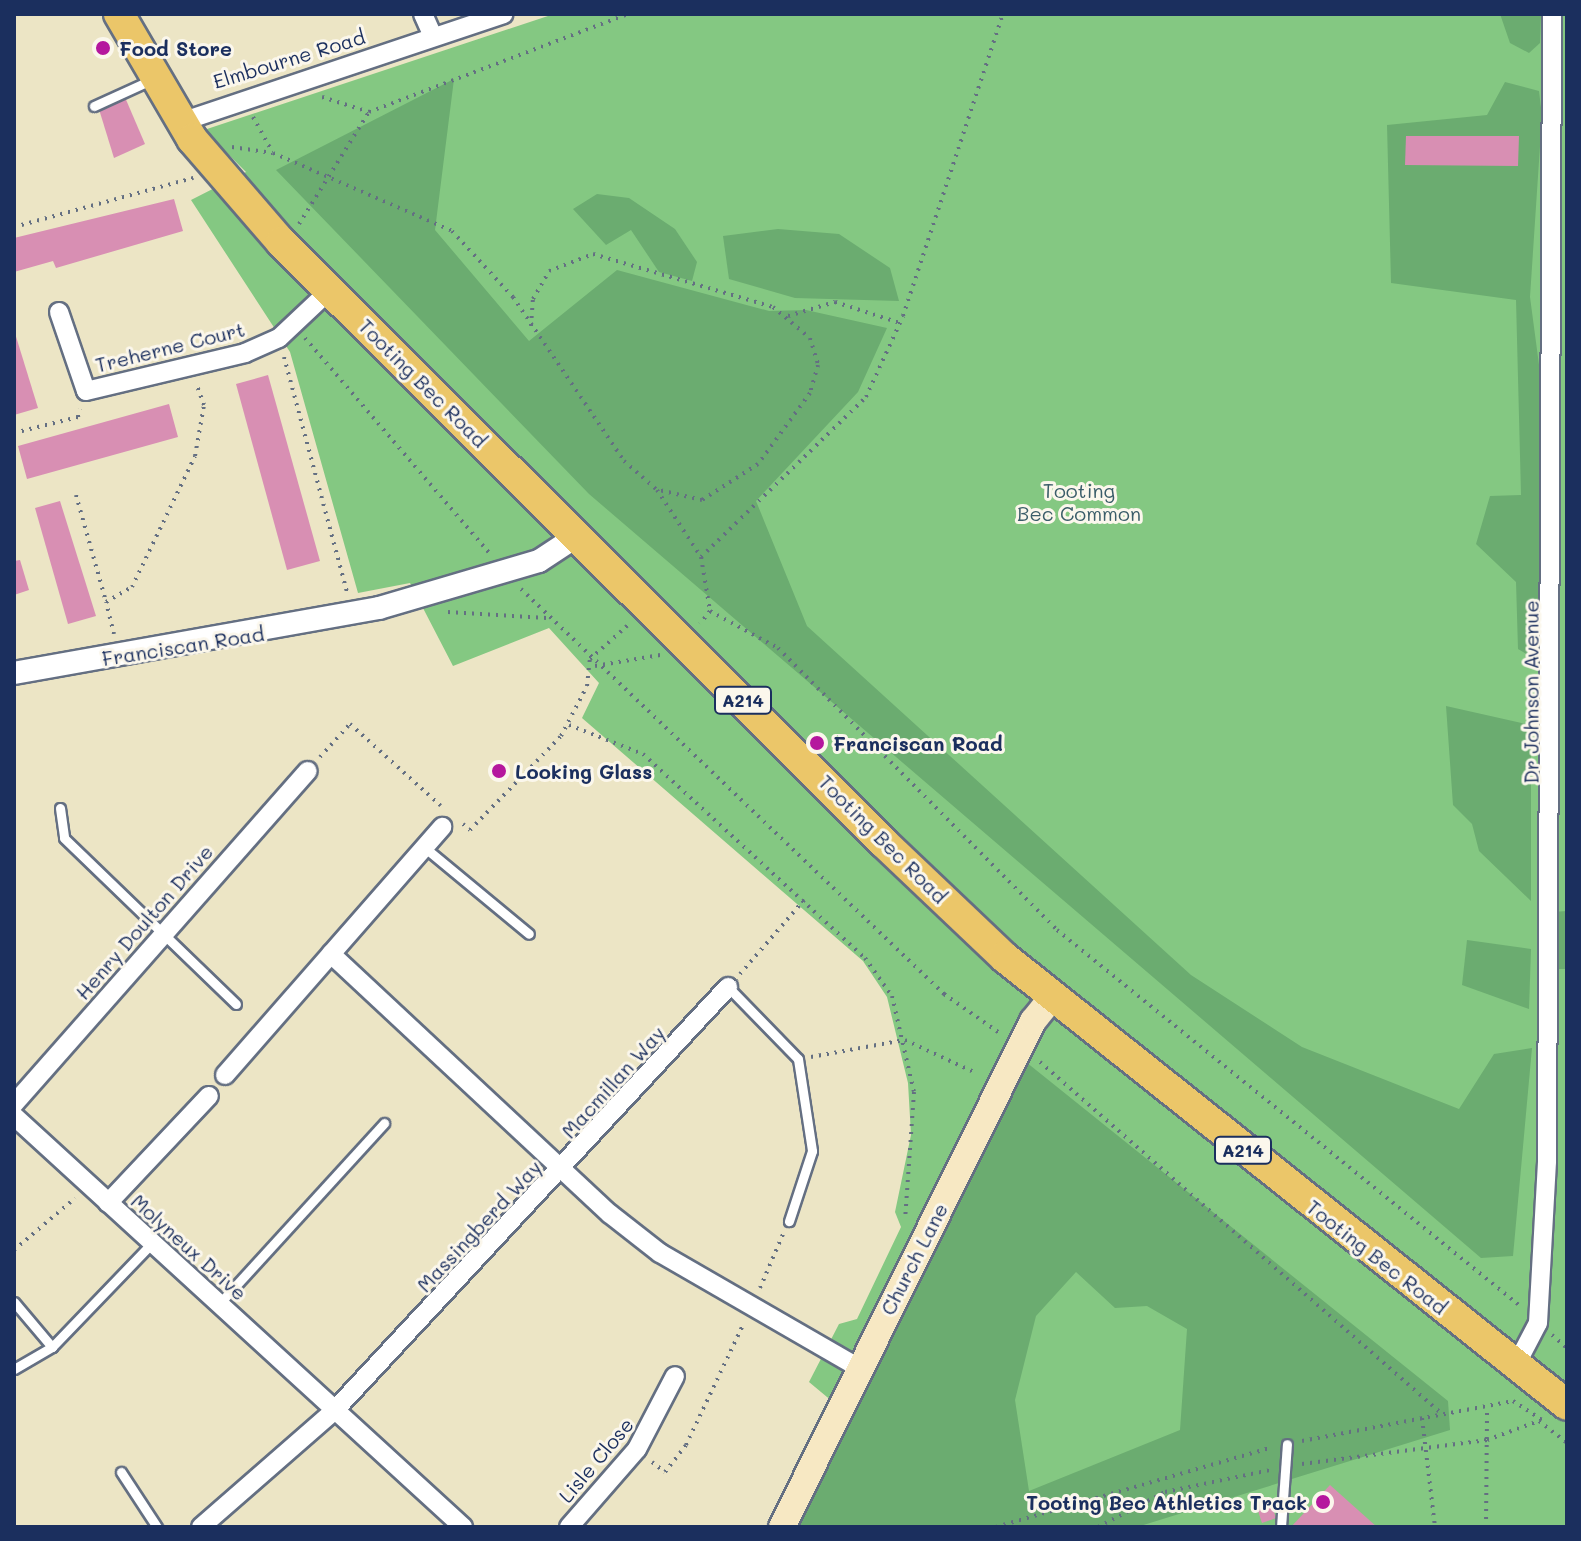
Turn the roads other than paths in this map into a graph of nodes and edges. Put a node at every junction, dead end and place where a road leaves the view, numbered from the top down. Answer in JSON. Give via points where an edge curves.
{"nodes":[{"id":1,"x":119,"y":14,"type":"edge"},
{"id":2,"x":423,"y":14,"type":"edge"},
{"id":3,"x":503,"y":14,"type":"edge"},
{"id":4,"x":1552,"y":14,"type":"edge"},
{"id":5,"x":433,"y":36,"type":"junction"},
{"id":6,"x":154,"y":78,"type":"junction"},
{"id":7,"x":94,"y":106,"type":"dead end"},
{"id":8,"x":181,"y":122,"type":"junction"},
{"id":9,"x":330,"y":290,"type":"junction"},
{"id":10,"x":59,"y":312,"type":"dead end"},
{"id":11,"x":577,"y":536,"type":"junction"},
{"id":12,"x":14,"y":673,"type":"edge"},
{"id":13,"x":308,"y":771,"type":"road end"},
{"id":14,"x":60,"y":808,"type":"dead end"},
{"id":15,"x":442,"y":827,"type":"dead end"},
{"id":16,"x":424,"y":847,"type":"junction"},
{"id":17,"x":529,"y":934,"type":"dead end"},
{"id":18,"x":160,"y":935,"type":"junction"},
{"id":19,"x":331,"y":954,"type":"junction"},
{"id":20,"x":728,"y":987,"type":"joint"},
{"id":21,"x":1053,"y":996,"type":"junction"},
{"id":22,"x":236,"y":1004,"type":"dead end"},
{"id":23,"x":225,"y":1075,"type":"dead end"},
{"id":24,"x":209,"y":1096,"type":"dead end"},
{"id":25,"x":14,"y":1104,"type":"edge"},
{"id":26,"x":14,"y":1116,"type":"edge"},
{"id":27,"x":384,"y":1123,"type":"dead end"},
{"id":28,"x":563,"y":1169,"type":"junction"},
{"id":29,"x":108,"y":1203,"type":"junction"},
{"id":30,"x":789,"y":1221,"type":"road end"},
{"id":31,"x":151,"y":1244,"type":"junction"},
{"id":32,"x":14,"y":1302,"type":"edge"},
{"id":33,"x":219,"y":1304,"type":"junction"},
{"id":34,"x":52,"y":1347,"type":"junction"},
{"id":35,"x":1516,"y":1365,"type":"junction"},
{"id":36,"x":859,"y":1368,"type":"junction"},
{"id":37,"x":14,"y":1369,"type":"edge"},
{"id":38,"x":675,"y":1376,"type":"dead end"},
{"id":39,"x":1567,"y":1405,"type":"edge"},
{"id":40,"x":334,"y":1411,"type":"junction"},
{"id":41,"x":1287,"y":1444,"type":"dead end"},
{"id":42,"x":121,"y":1472,"type":"dead end"},
{"id":43,"x":157,"y":1527,"type":"edge"},
{"id":44,"x":201,"y":1527,"type":"edge"},
{"id":45,"x":463,"y":1527,"type":"edge"},
{"id":46,"x":569,"y":1527,"type":"edge"},
{"id":47,"x":782,"y":1527,"type":"edge"},
{"id":48,"x":1281,"y":1527,"type":"edge"}],
"edges":[{"from":1,"to":6,"type":"highway","name":"Tooting Bec Road","number":"A214"},
{"from":2,"to":5,"type":"street"},
{"from":3,"to":5,"type":"street","name":"Elmbourne Road"},
{"from":4,"to":35,"type":"street","name":"Dr Johnson Avenue","via":[[1551,961],[1538,1323]]},
{"from":5,"to":8,"type":"street","name":"Elmbourne Road"},
{"from":6,"to":7,"type":"lane"},
{"from":6,"to":8,"type":"highway","name":"Tooting Bec Road","number":"A214"},
{"from":8,"to":9,"type":"highway","name":"Tooting Bec Road","number":"A214","via":[[212,166]]},
{"from":9,"to":10,"type":"street","name":"Treherne Court","via":[[279,338],[86,391]]},
{"from":9,"to":11,"type":"highway","name":"Tooting Bec Road","number":"A214"},
{"from":11,"to":12,"type":"street","name":"Franciscan Road","via":[[539,561],[353,614]]},
{"from":11,"to":21,"type":"highway","name":"Tooting Bec Road","number":"A214","via":[[884,843]]},
{"from":13,"to":18,"type":"street","name":"Henry Doulton Drive"},
{"from":14,"to":18,"type":"lane","via":[[64,838]]},
{"from":15,"to":16,"type":"street"},
{"from":16,"to":17,"type":"lane"},
{"from":16,"to":19,"type":"street"},
{"from":18,"to":22,"type":"lane"},
{"from":18,"to":25,"type":"street","name":"Henry Doulton Drive"},
{"from":19,"to":23,"type":"street"},
{"from":19,"to":28,"type":"street","name":"Macmillan Way"},
{"from":20,"to":28,"type":"street","name":"Macmillan Way"},
{"from":20,"to":30,"type":"lane","via":[[798,1059],[812,1151]]},
{"from":21,"to":35,"type":"highway","name":"Tooting Bec Road","number":"A214"},
{"from":21,"to":36,"type":"main road","name":"Church Lane","via":[[1022,1046]]},
{"from":24,"to":29,"type":"street"},
{"from":26,"to":29,"type":"street","name":"Molyneux Drive"},
{"from":27,"to":33,"type":"lane"},
{"from":28,"to":36,"type":"street","name":"Massingberd Way","via":[[660,1253]]},
{"from":28,"to":40,"type":"street","name":"Massingberd Way"},
{"from":29,"to":31,"type":"street","name":"Molyneux Drive"},
{"from":31,"to":33,"type":"street","name":"Molyneux Drive"},
{"from":31,"to":34,"type":"lane"},
{"from":32,"to":34,"type":"lane"},
{"from":33,"to":40,"type":"street","name":"Molyneux Drive"},
{"from":34,"to":37,"type":"lane"},
{"from":35,"to":39,"type":"highway","name":"Tooting Bec Road","number":"A214"},
{"from":36,"to":47,"type":"main road","name":"Church Lane"},
{"from":38,"to":46,"type":"street","name":"Lisle Close","via":[[637,1449]]},
{"from":40,"to":44,"type":"street","name":"Massingberd Way"},
{"from":40,"to":45,"type":"street"},
{"from":41,"to":48,"type":"lane"},
{"from":42,"to":43,"type":"lane"}]}
